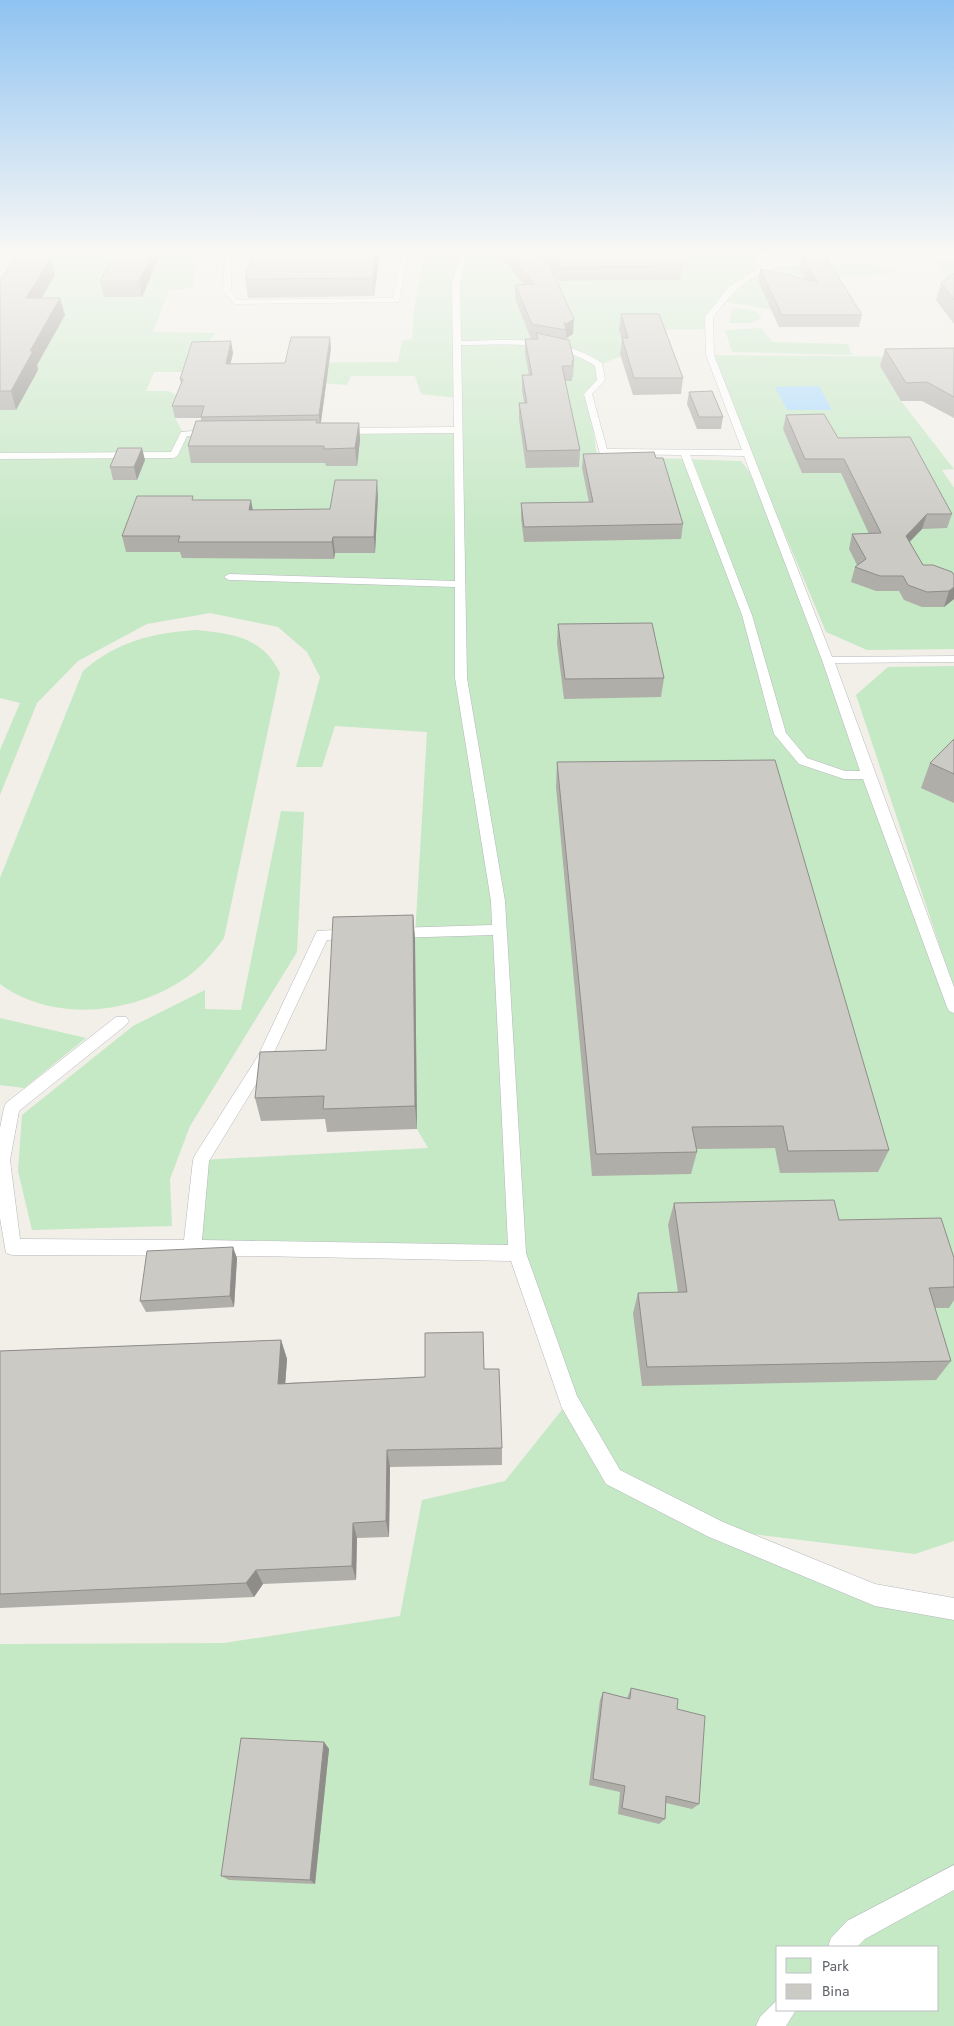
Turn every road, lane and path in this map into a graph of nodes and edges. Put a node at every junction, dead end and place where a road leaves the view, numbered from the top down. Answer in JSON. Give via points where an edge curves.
{"nodes":[{"id":1,"x":457,"y":348,"type":"edge"},
{"id":2,"x":561,"y":348,"type":"edge"},
{"id":3,"x":710,"y":348,"type":"edge"},
{"id":4,"x":458,"y":430,"type":"junction"},
{"id":5,"x":330,"y":432,"type":"edge"},
{"id":6,"x":223,"y":433,"type":"edge"},
{"id":7,"x":684,"y":452,"type":"junction"},
{"id":8,"x":747,"y":453,"type":"junction"},
{"id":9,"x":0,"y":456,"type":"edge"},
{"id":10,"x":229,"y":577,"type":"dead end"},
{"id":11,"x":460,"y":584,"type":"junction"},
{"id":12,"x":954,"y":659,"type":"edge"},
{"id":13,"x":828,"y":660,"type":"junction"},
{"id":14,"x":868,"y":775,"type":"junction"},
{"id":15,"x":500,"y":930,"type":"junction"},
{"id":16,"x":954,"y":1007,"type":"edge"},
{"id":17,"x":121,"y":1021,"type":"dead end"},
{"id":18,"x":192,"y":1248,"type":"junction"},
{"id":19,"x":517,"y":1253,"type":"junction"},
{"id":20,"x":954,"y":1609,"type":"edge"},
{"id":21,"x":954,"y":1877,"type":"edge"},
{"id":22,"x":841,"y":1946,"type":"edge"},
{"id":23,"x":782,"y":2011,"type":"edge"},
{"id":24,"x":769,"y":2026,"type":"edge"}],
"edges":[{"from":1,"to":4,"type":"lane"},
{"from":2,"to":7,"type":"lane","via":[[589,356],[599,365],[601,380],[588,394],[603,452]]},
{"from":3,"to":8,"type":"lane","via":[[710,356]]},
{"from":4,"to":5,"type":"lane"},
{"from":4,"to":11,"type":"lane"},
{"from":6,"to":9,"type":"lane","via":[[184,434],[174,455]]},
{"from":7,"to":8,"type":"lane"},
{"from":7,"to":14,"type":"lane","via":[[747,615],[780,734],[803,761],[844,774]]},
{"from":8,"to":13,"type":"lane"},
{"from":10,"to":11,"type":"lane"},
{"from":11,"to":15,"type":"lane","via":[[461,678]]},
{"from":12,"to":13,"type":"lane"},
{"from":13,"to":14,"type":"lane"},
{"from":14,"to":16,"type":"lane"},
{"from":15,"to":18,"type":"lane","via":[[322,935],[264,1059],[201,1160]]},
{"from":15,"to":19,"type":"lane"},
{"from":17,"to":18,"type":"lane","via":[[12,1108],[2,1160],[12,1248]]},
{"from":18,"to":19,"type":"lane"},
{"from":19,"to":20,"type":"lane","via":[[569,1401],[613,1477],[716,1530],[875,1595]]},
{"from":21,"to":22,"type":"lane","via":[[856,1930]]},
{"from":23,"to":24,"type":"lane"}]}
